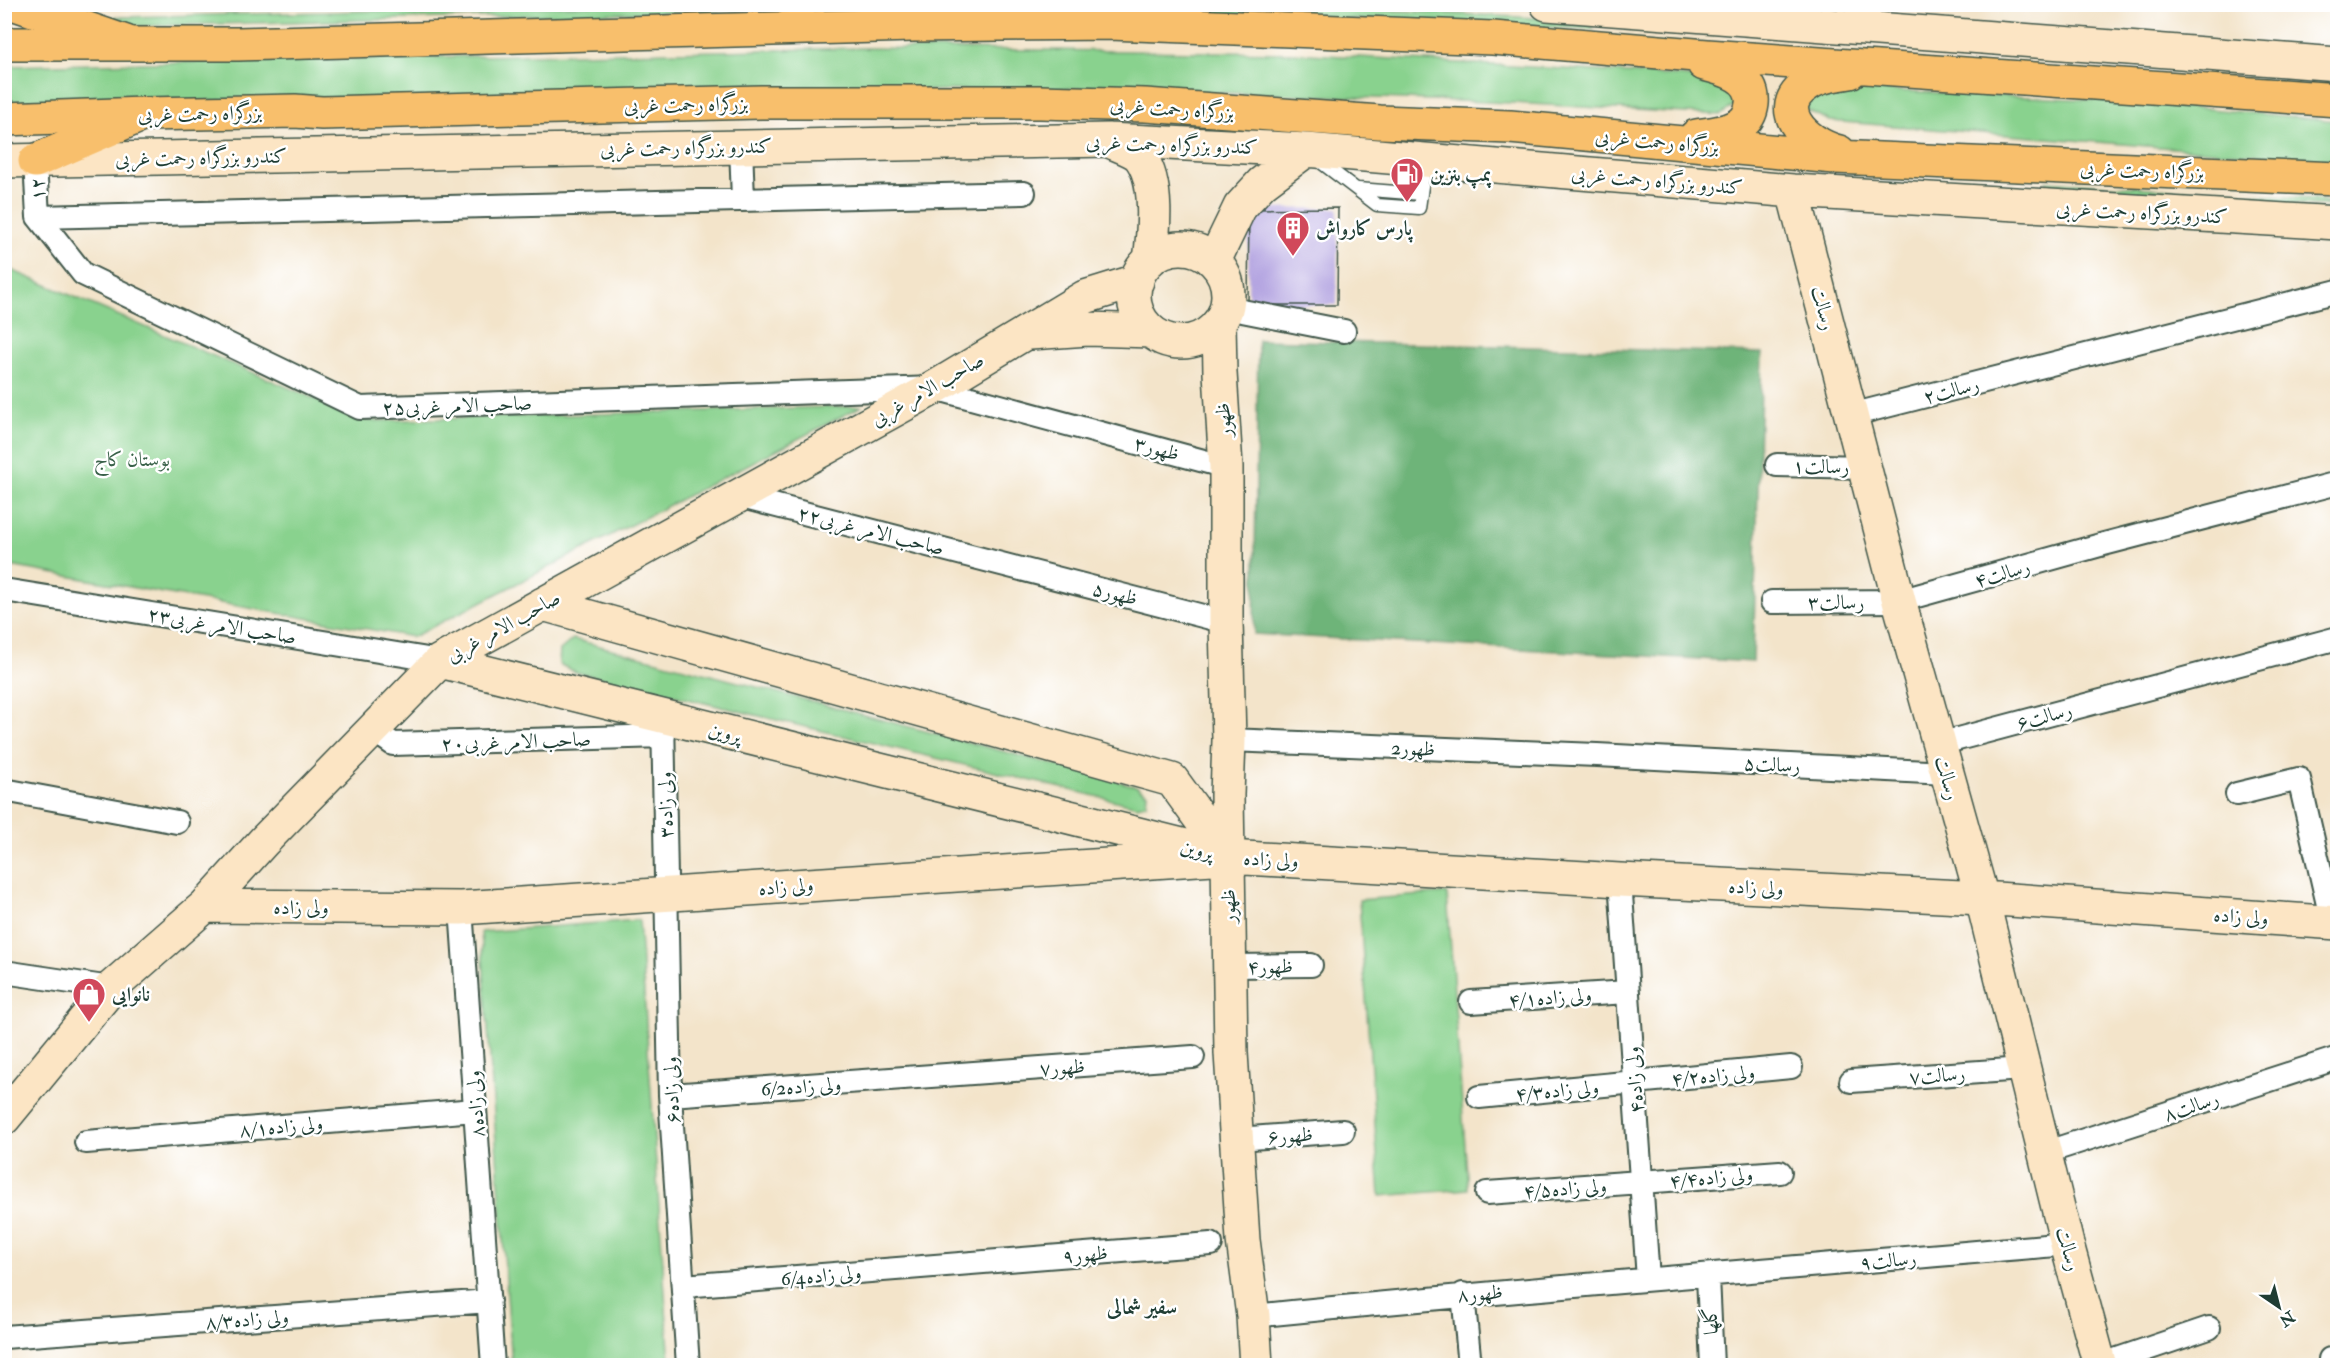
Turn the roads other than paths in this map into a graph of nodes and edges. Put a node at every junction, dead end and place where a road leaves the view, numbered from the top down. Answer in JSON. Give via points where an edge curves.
{"nodes":[{"id":1,"x":45,"y":4,"type":"edge"},
{"id":2,"x":975,"y":4,"type":"edge"},
{"id":3,"x":1547,"y":4,"type":"edge"},
{"id":4,"x":18,"y":5,"type":"edge"},
{"id":5,"x":4,"y":6,"type":"edge"},
{"id":6,"x":913,"y":26,"type":"junction"},
{"id":7,"x":4,"y":44,"type":"edge"},
{"id":8,"x":134,"y":44,"type":"junction"},
{"id":9,"x":1652,"y":51,"type":"junction"},
{"id":10,"x":2337,"y":64,"type":"edge"},
{"id":11,"x":1888,"y":67,"type":"junction"},
{"id":12,"x":2337,"y":100,"type":"edge"},
{"id":13,"x":144,"y":114,"type":"junction"},
{"id":14,"x":4,"y":120,"type":"edge"},
{"id":15,"x":1108,"y":140,"type":"junction"},
{"id":16,"x":1650,"y":140,"type":"junction"},
{"id":17,"x":741,"y":146,"type":"junction"},
{"id":18,"x":1318,"y":159,"type":"junction"},
{"id":19,"x":1882,"y":159,"type":"junction"},
{"id":20,"x":20,"y":161,"type":"edge"},
{"id":21,"x":1425,"y":168,"type":"junction"},
{"id":22,"x":1354,"y":170,"type":"dead end"},
{"id":23,"x":2297,"y":176,"type":"junction"},
{"id":24,"x":2337,"y":179,"type":"edge"},
{"id":25,"x":1793,"y":191,"type":"junction"},
{"id":26,"x":2337,"y":191,"type":"edge"},
{"id":27,"x":1024,"y":193,"type":"dead end"},
{"id":28,"x":743,"y":200,"type":"junction"},
{"id":29,"x":38,"y":217,"type":"junction"},
{"id":30,"x":2337,"y":223,"type":"edge"},
{"id":31,"x":1214,"y":261,"type":"junction"},
{"id":32,"x":1143,"y":271,"type":"junction"},
{"id":33,"x":2337,"y":291,"type":"edge"},
{"id":34,"x":1223,"y":316,"type":"junction"},
{"id":35,"x":1344,"y":331,"type":"dead end"},
{"id":36,"x":1022,"y":333,"type":"junction"},
{"id":37,"x":1162,"y":336,"type":"junction"},
{"id":38,"x":1220,"y":373,"type":"junction"},
{"id":39,"x":934,"y":388,"type":"junction"},
{"id":40,"x":1851,"y":415,"type":"junction"},
{"id":41,"x":1089,"y":430,"type":"joint"},
{"id":42,"x":1777,"y":465,"type":"dead end"},
{"id":43,"x":1226,"y":467,"type":"junction"},
{"id":44,"x":1864,"y":467,"type":"junction"},
{"id":45,"x":2337,"y":483,"type":"edge"},
{"id":46,"x":738,"y":496,"type":"junction"},
{"id":47,"x":1003,"y":565,"type":"joint"},
{"id":48,"x":4,"y":590,"type":"edge"},
{"id":49,"x":1899,"y":601,"type":"junction"},
{"id":50,"x":1772,"y":602,"type":"dead end"},
{"id":51,"x":543,"y":604,"type":"junction"},
{"id":52,"x":1226,"y":622,"type":"junction"},
{"id":53,"x":2337,"y":638,"type":"edge"},
{"id":54,"x":440,"y":661,"type":"junction"},
{"id":55,"x":663,"y":726,"type":"junction"},
{"id":56,"x":373,"y":730,"type":"junction"},
{"id":57,"x":1228,"y":740,"type":"junction"},
{"id":58,"x":1597,"y":755,"type":"joint"},
{"id":59,"x":1943,"y":758,"type":"junction"},
{"id":60,"x":1172,"y":780,"type":"junction"},
{"id":61,"x":4,"y":790,"type":"edge"},
{"id":62,"x":2237,"y":794,"type":"dead end"},
{"id":63,"x":177,"y":822,"type":"dead end"},
{"id":64,"x":1161,"y":840,"type":"junction"},
{"id":65,"x":1228,"y":856,"type":"junction"},
{"id":66,"x":1620,"y":880,"type":"junction"},
{"id":67,"x":666,"y":894,"type":"junction"},
{"id":68,"x":1982,"y":898,"type":"junction"},
{"id":69,"x":205,"y":906,"type":"junction"},
{"id":70,"x":461,"y":908,"type":"junction"},
{"id":71,"x":2335,"y":922,"type":"edge"},
{"id":72,"x":1311,"y":965,"type":"dead end"},
{"id":73,"x":1229,"y":966,"type":"junction"},
{"id":74,"x":4,"y":972,"type":"edge"},
{"id":75,"x":111,"y":988,"type":"junction"},
{"id":76,"x":1628,"y":992,"type":"junction"},
{"id":77,"x":1471,"y":1002,"type":"dead end"},
{"id":78,"x":1193,"y":1057,"type":"dead end"},
{"id":79,"x":2337,"y":1058,"type":"edge"},
{"id":80,"x":1791,"y":1067,"type":"dead end"},
{"id":81,"x":2024,"y":1069,"type":"junction"},
{"id":82,"x":932,"y":1076,"type":"joint"},
{"id":83,"x":1851,"y":1081,"type":"dead end"},
{"id":84,"x":1635,"y":1082,"type":"junction"},
{"id":85,"x":670,"y":1095,"type":"junction"},
{"id":86,"x":1479,"y":1097,"type":"dead end"},
{"id":87,"x":475,"y":1110,"type":"junction"},
{"id":88,"x":4,"y":1118,"type":"edge"},
{"id":89,"x":1343,"y":1131,"type":"dead end"},
{"id":90,"x":1238,"y":1139,"type":"junction"},
{"id":91,"x":86,"y":1142,"type":"dead end"},
{"id":92,"x":2044,"y":1153,"type":"junction"},
{"id":93,"x":1780,"y":1172,"type":"dead end"},
{"id":94,"x":1642,"y":1183,"type":"junction"},
{"id":95,"x":1487,"y":1193,"type":"dead end"},
{"id":96,"x":1212,"y":1244,"type":"dead end"},
{"id":97,"x":2067,"y":1244,"type":"junction"},
{"id":98,"x":958,"y":1264,"type":"joint"},
{"id":99,"x":1708,"y":1276,"type":"junction"},
{"id":100,"x":1648,"y":1279,"type":"junction"},
{"id":101,"x":683,"y":1286,"type":"junction"},
{"id":102,"x":1463,"y":1294,"type":"junction"},
{"id":103,"x":489,"y":1301,"type":"junction"},
{"id":104,"x":1253,"y":1316,"type":"junction"},
{"id":105,"x":2209,"y":1328,"type":"dead end"},
{"id":106,"x":4,"y":1337,"type":"edge"},
{"id":107,"x":493,"y":1365,"type":"edge"},
{"id":108,"x":688,"y":1365,"type":"edge"},
{"id":109,"x":1256,"y":1365,"type":"edge"},
{"id":110,"x":1470,"y":1365,"type":"edge"},
{"id":111,"x":1712,"y":1365,"type":"edge"},
{"id":112,"x":2100,"y":1365,"type":"edge"}],
"edges":[{"from":1,"to":4,"type":"street"},
{"from":2,"to":6,"type":"main road"},
{"from":3,"to":10,"type":"street"},
{"from":4,"to":5,"type":"street"},
{"from":4,"to":8,"type":"main road"},
{"from":6,"to":8,"type":"main road"},
{"from":6,"to":9,"type":"main road","via":[[1110,23],[1493,38]]},
{"from":7,"to":8,"type":"main road"},
{"from":9,"to":11,"type":"main road"},
{"from":9,"to":16,"type":"main road","via":[[1736,74],[1751,90],[1752,98],[1749,117],[1733,129]]},
{"from":11,"to":12,"type":"main road"},
{"from":11,"to":19,"type":"main road","via":[[1816,79],[1803,89],[1792,108],[1801,132],[1817,144]]},
{"from":13,"to":14,"type":"main road","name":"بزرگراه رحمت غربی"},
{"from":13,"to":16,"type":"main road","name":"بزرگراه رحمت غربی","via":[[761,102],[1040,102],[1509,127]]},
{"from":13,"to":20,"type":"main road"},
{"from":15,"to":17,"type":"street","name":"کندرو بزرگراه رحمت غربی"},
{"from":15,"to":18,"type":"street","name":"کندرو بزرگراه رحمت غربی"},
{"from":15,"to":32,"type":"street","via":[[1140,157],[1151,183],[1155,226]]},
{"from":16,"to":19,"type":"main road","name":"بزرگراه رحمت غربی"},
{"from":17,"to":20,"type":"street","name":"کندرو بزرگراه رحمت غربی"},
{"from":17,"to":28,"type":"street"},
{"from":18,"to":21,"type":"street","name":"کندرو بزرگراه رحمت غربی"},
{"from":18,"to":21,"type":"lane","via":[[1377,205],[1419,208]]},
{"from":18,"to":22,"type":"lane"},
{"from":18,"to":31,"type":"street","via":[[1262,183],[1240,207]]},
{"from":19,"to":23,"type":"main road","name":"بزرگراه رحمت غربی"},
{"from":20,"to":29,"type":"street","name":"۱۲"},
{"from":21,"to":25,"type":"street","name":"کندرو بزرگراه رحمت غربی"},
{"from":23,"to":24,"type":"main road","name":"بزرگراه رحمت غربی"},
{"from":23,"to":26,"type":"main road"},
{"from":25,"to":30,"type":"street","name":"کندرو بزرگراه رحمت غربی"},
{"from":25,"to":40,"type":"street","name":"رسالت"},
{"from":27,"to":28,"type":"street"},
{"from":28,"to":29,"type":"street"},
{"from":29,"to":39,"type":"street","name":"صاحب الامر غربی۲۵","via":[[83,274],[360,408]]},
{"from":31,"to":32,"type":"street","via":[[1200,252],[1182,248],[1165,251]]},
{"from":31,"to":34,"type":"street","via":[[1229,291]]},
{"from":32,"to":36,"type":"street","name":"صاحب الامر غربی","via":[[1085,297]]},
{"from":32,"to":37,"type":"street","via":[[1134,294],[1136,308],[1142,320]]},
{"from":33,"to":40,"type":"street","name":"رسالت۲"},
{"from":34,"to":35,"type":"street"},
{"from":34,"to":37,"type":"street","via":[[1206,335],[1190,342]]},
{"from":34,"to":38,"type":"street","name":"ظهور"},
{"from":36,"to":37,"type":"street","via":[[1088,328]]},
{"from":36,"to":39,"type":"street","name":"صاحب الامر غربی"},
{"from":37,"to":38,"type":"street"},
{"from":38,"to":43,"type":"street","name":"ظهور"},
{"from":39,"to":41,"type":"street","name":"صاحب الامر غربی۲۵"},
{"from":39,"to":46,"type":"street","name":"صاحب الامر غربی"},
{"from":40,"to":44,"type":"street","name":"رسالت"},
{"from":41,"to":43,"type":"street","name":"ظهور۳"},
{"from":42,"to":44,"type":"street","name":"رسالت۱"},
{"from":43,"to":52,"type":"street","name":"ظهور"},
{"from":44,"to":49,"type":"street","name":"رسالت"},
{"from":45,"to":49,"type":"street","name":"رسالت۴"},
{"from":46,"to":47,"type":"street","name":"صاحب الامر غربی٢٢"},
{"from":46,"to":51,"type":"street","name":"صاحب الامر غربی"},
{"from":47,"to":52,"type":"street","name":"ظهور۵"},
{"from":48,"to":54,"type":"street","name":"صاحب الامر غربی۲۳"},
{"from":49,"to":50,"type":"street","name":"رسالت۳"},
{"from":49,"to":59,"type":"street","name":"رسالت"},
{"from":51,"to":54,"type":"street","name":"صاحب الامر غربی"},
{"from":51,"to":60,"type":"street"},
{"from":52,"to":57,"type":"street","name":"ظهور"},
{"from":53,"to":59,"type":"street","name":"رسالت۶","via":[[2149,687]]},
{"from":54,"to":55,"type":"street","name":"پروین"},
{"from":54,"to":56,"type":"street","name":"صاحب الامر غربی"},
{"from":55,"to":56,"type":"street","name":"صاحب الامر غربی۲۰","via":[[393,744]]},
{"from":55,"to":64,"type":"street","name":"پروین"},
{"from":55,"to":67,"type":"street","name":"ولی زاده۳"},
{"from":56,"to":69,"type":"street","name":"صاحب الامر غربی"},
{"from":57,"to":58,"type":"street","name":"2ظهور"},
{"from":57,"to":65,"type":"street","name":"ظهور"},
{"from":58,"to":59,"type":"street","name":"رسالت۵"},
{"from":59,"to":68,"type":"street","name":"رسالت"},
{"from":60,"to":64,"type":"street"},
{"from":60,"to":65,"type":"street","name":"پروین"},
{"from":61,"to":63,"type":"street"},
{"from":62,"to":71,"type":"street","via":[[2300,779]]},
{"from":64,"to":65,"type":"street","name":"پروین"},
{"from":65,"to":66,"type":"street","name":"ولی زاده"},
{"from":65,"to":67,"type":"street","name":"ولی زاده"},
{"from":65,"to":73,"type":"street","name":"ظهور"},
{"from":66,"to":68,"type":"street","name":"ولی زاده"},
{"from":66,"to":76,"type":"street","name":"ولی زاده۴"},
{"from":67,"to":70,"type":"street","name":"ولی زاده"},
{"from":67,"to":85,"type":"street","name":"ولی زاده۶"},
{"from":68,"to":71,"type":"street","name":"ولی زاده"},
{"from":68,"to":81,"type":"street","name":"رسالت"},
{"from":69,"to":70,"type":"street","name":"ولی زاده"},
{"from":69,"to":75,"type":"street","name":"صاحب الامر غربی"},
{"from":70,"to":87,"type":"street","name":"ولی زاده۸"},
{"from":72,"to":73,"type":"street","name":"ظهور۴"},
{"from":73,"to":90,"type":"street","name":"ظهور"},
{"from":74,"to":75,"type":"street"},
{"from":75,"to":88,"type":"street","name":"صاحب الامر غربی"},
{"from":76,"to":77,"type":"street","name":"ولی زاده۴/۱"},
{"from":76,"to":84,"type":"street","name":"ولی زاده۴"},
{"from":78,"to":82,"type":"street","name":"ظهور۷"},
{"from":79,"to":92,"type":"street","name":"رسالت۸"},
{"from":80,"to":84,"type":"street","name":"ولی زاده۴/۲"},
{"from":81,"to":83,"type":"street","name":"رسالت۷"},
{"from":81,"to":92,"type":"street","name":"رسالت"},
{"from":82,"to":85,"type":"street","name":"6/2ولی زاده"},
{"from":84,"to":86,"type":"street","name":"ولی زاده۴/۳"},
{"from":84,"to":94,"type":"street","name":"ولی زاده۴"},
{"from":85,"to":101,"type":"street","name":"ولی زاده۶"},
{"from":87,"to":91,"type":"street","name":"ولی زاده۸/۱"},
{"from":87,"to":103,"type":"street","name":"ولی زاده۸"},
{"from":89,"to":90,"type":"street","name":"ظهور۶"},
{"from":90,"to":104,"type":"street","name":"ظهور","via":[[1243,1240]]},
{"from":92,"to":97,"type":"street","name":"رسالت"},
{"from":93,"to":94,"type":"street","name":"ولی زاده۴/۴"},
{"from":94,"to":95,"type":"street","name":"ولی زاده۴/۵"},
{"from":94,"to":100,"type":"street","name":"ولی زاده۴"},
{"from":96,"to":98,"type":"street","name":"ظهور۹"},
{"from":97,"to":99,"type":"street","name":"رسالت۹"},
{"from":97,"to":112,"type":"street","name":"رسالت"},
{"from":98,"to":101,"type":"street","name":"6/4ولی زاده"},
{"from":99,"to":100,"type":"street","name":"ظهور۸"},
{"from":99,"to":111,"type":"street","name":"گلها"},
{"from":100,"to":102,"type":"street","name":"ظهور۸"},
{"from":101,"to":108,"type":"street","name":"ولی زاده۶"},
{"from":102,"to":104,"type":"street","name":"ظهور۸"},
{"from":102,"to":110,"type":"street"},
{"from":103,"to":106,"type":"street","name":"ولی زاده۸/۳"},
{"from":103,"to":107,"type":"street","name":"ولی زاده۸"},
{"from":104,"to":109,"type":"street","name":"ظهور"},
{"from":105,"to":112,"type":"street"}]}
